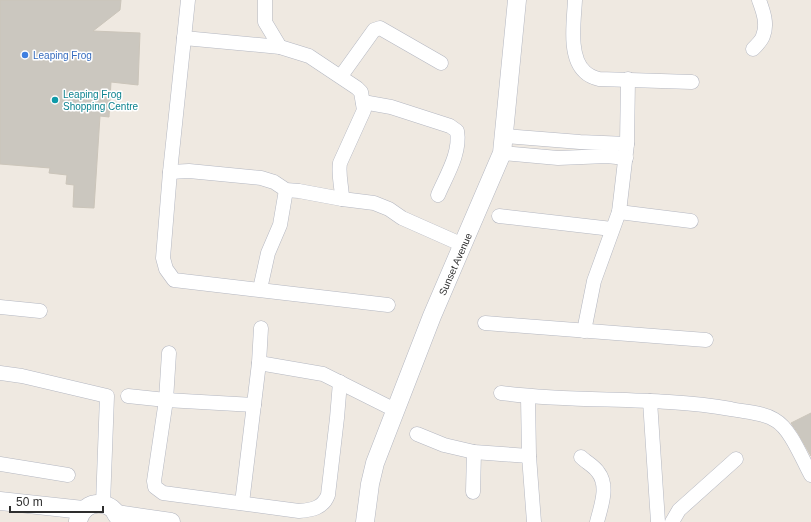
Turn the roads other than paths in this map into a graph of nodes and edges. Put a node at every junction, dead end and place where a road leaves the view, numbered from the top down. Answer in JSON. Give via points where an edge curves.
{"nodes":[{"id":1,"x":188,"y":0,"type":"edge"},
{"id":2,"x":265,"y":0,"type":"edge"},
{"id":3,"x":517,"y":0,"type":"edge"},
{"id":4,"x":575,"y":0,"type":"edge"},
{"id":5,"x":759,"y":0,"type":"edge"},
{"id":6,"x":265,"y":22,"type":"junction"},
{"id":7,"x":184,"y":38,"type":"junction"},
{"id":8,"x":251,"y":44,"type":"junction"},
{"id":9,"x":280,"y":47,"type":"junction"},
{"id":10,"x":754,"y":49,"type":"dead end"},
{"id":11,"x":441,"y":63,"type":"dead end"},
{"id":12,"x":341,"y":76,"type":"junction"},
{"id":13,"x":628,"y":80,"type":"junction"},
{"id":14,"x":692,"y":82,"type":"dead end"},
{"id":15,"x":363,"y":102,"type":"junction"},
{"id":16,"x":503,"y":144,"type":"junction"},
{"id":17,"x":627,"y":144,"type":"junction"},
{"id":18,"x":626,"y":158,"type":"junction"},
{"id":19,"x":170,"y":172,"type":"junction"},
{"id":20,"x":286,"y":190,"type":"junction"},
{"id":21,"x":438,"y":195,"type":"dead end"},
{"id":22,"x":342,"y":199,"type":"junction"},
{"id":23,"x":619,"y":212,"type":"junction"},
{"id":24,"x":499,"y":216,"type":"dead end"},
{"id":25,"x":691,"y":221,"type":"dead end"},
{"id":26,"x":612,"y":229,"type":"junction"},
{"id":27,"x":463,"y":245,"type":"junction"},
{"id":28,"x":260,"y":289,"type":"junction"},
{"id":29,"x":388,"y":305,"type":"dead end"},
{"id":30,"x":0,"y":307,"type":"edge"},
{"id":31,"x":40,"y":311,"type":"dead end"},
{"id":32,"x":485,"y":323,"type":"dead end"},
{"id":33,"x":261,"y":328,"type":"dead end"},
{"id":34,"x":584,"y":331,"type":"junction"},
{"id":35,"x":706,"y":340,"type":"dead end"},
{"id":36,"x":169,"y":353,"type":"dead end"},
{"id":37,"x":259,"y":363,"type":"junction"},
{"id":38,"x":0,"y":373,"type":"edge"},
{"id":39,"x":340,"y":382,"type":"junction"},
{"id":40,"x":501,"y":393,"type":"dead end"},
{"id":41,"x":128,"y":396,"type":"dead end"},
{"id":42,"x":528,"y":396,"type":"junction"},
{"id":43,"x":166,"y":400,"type":"junction"},
{"id":44,"x":650,"y":401,"type":"junction"},
{"id":45,"x":254,"y":405,"type":"junction"},
{"id":46,"x":395,"y":410,"type":"junction"},
{"id":47,"x":417,"y":434,"type":"dead end"},
{"id":48,"x":474,"y":452,"type":"junction"},
{"id":49,"x":529,"y":456,"type":"junction"},
{"id":50,"x":581,"y":457,"type":"dead end"},
{"id":51,"x":736,"y":459,"type":"dead end"},
{"id":52,"x":0,"y":464,"type":"edge"},
{"id":53,"x":68,"y":475,"type":"dead end"},
{"id":54,"x":811,"y":475,"type":"edge"},
{"id":55,"x":473,"y":492,"type":"dead end"},
{"id":56,"x":0,"y":501,"type":"edge"},
{"id":57,"x":242,"y":503,"type":"junction"},
{"id":58,"x":113,"y":513,"type":"edge"},
{"id":59,"x":80,"y":516,"type":"edge"},
{"id":60,"x":171,"y":522,"type":"edge"},
{"id":61,"x":365,"y":522,"type":"edge"},
{"id":62,"x":534,"y":522,"type":"edge"},
{"id":63,"x":597,"y":522,"type":"edge"},
{"id":64,"x":658,"y":522,"type":"edge"},
{"id":65,"x":672,"y":522,"type":"edge"}],
"edges":[{"from":1,"to":7,"type":"street"},
{"from":2,"to":6,"type":"street"},
{"from":3,"to":16,"type":"street","name":"Sunset Avenue"},
{"from":4,"to":13,"type":"street","via":[[573,46],[581,68],[586,74],[600,80]]},
{"from":5,"to":10,"type":"street","via":[[765,21],[763,36]]},
{"from":6,"to":8,"type":"street"},
{"from":6,"to":9,"type":"street"},
{"from":7,"to":8,"type":"street"},
{"from":7,"to":19,"type":"street"},
{"from":8,"to":9,"type":"street"},
{"from":9,"to":12,"type":"street","via":[[309,56]]},
{"from":11,"to":12,"type":"street","via":[[377,28]]},
{"from":12,"to":15,"type":"street","via":[[361,92]]},
{"from":13,"to":14,"type":"street"},
{"from":13,"to":17,"type":"street"},
{"from":15,"to":21,"type":"street","via":[[391,107],[450,126],[457,131],[459,138],[456,152]]},
{"from":15,"to":22,"type":"street","via":[[364,110],[340,163]]},
{"from":16,"to":17,"type":"street"},
{"from":16,"to":18,"type":"street","via":[[558,158]]},
{"from":16,"to":27,"type":"street","name":"Sunset Avenue"},
{"from":17,"to":18,"type":"street"},
{"from":18,"to":23,"type":"street"},
{"from":19,"to":20,"type":"street","via":[[189,171],[261,178],[274,182]]},
{"from":19,"to":28,"type":"street","via":[[164,258],[169,274],[174,280]]},
{"from":20,"to":22,"type":"street"},
{"from":20,"to":28,"type":"street","via":[[280,225],[268,253]]},
{"from":22,"to":27,"type":"street","via":[[382,206],[402,218]]},
{"from":23,"to":25,"type":"street"},
{"from":23,"to":26,"type":"street"},
{"from":24,"to":26,"type":"street"},
{"from":26,"to":34,"type":"street","via":[[594,281]]},
{"from":27,"to":46,"type":"street","name":"Sunset Avenue"},
{"from":28,"to":29,"type":"street"},
{"from":30,"to":31,"type":"street"},
{"from":32,"to":34,"type":"street"},
{"from":33,"to":37,"type":"street"},
{"from":34,"to":35,"type":"street"},
{"from":36,"to":43,"type":"street"},
{"from":37,"to":39,"type":"street","via":[[323,374]]},
{"from":37,"to":45,"type":"street"},
{"from":38,"to":58,"type":"street","via":[[107,396]]},
{"from":39,"to":46,"type":"street"},
{"from":39,"to":57,"type":"street","via":[[326,500],[312,510],[299,511]]},
{"from":40,"to":42,"type":"street"},
{"from":41,"to":43,"type":"street"},
{"from":42,"to":44,"type":"street"},
{"from":42,"to":49,"type":"street"},
{"from":43,"to":45,"type":"street"},
{"from":43,"to":57,"type":"street","via":[[155,469],[155,487],[162,493]]},
{"from":44,"to":54,"type":"street","via":[[712,406],[776,420],[785,429]]},
{"from":44,"to":64,"type":"street"},
{"from":45,"to":57,"type":"street"},
{"from":46,"to":61,"type":"street","name":"Sunset Avenue","via":[[375,463]]},
{"from":47,"to":48,"type":"street","via":[[444,445]]},
{"from":48,"to":49,"type":"street"},
{"from":48,"to":55,"type":"street"},
{"from":49,"to":62,"type":"street"},
{"from":50,"to":63,"type":"street","via":[[598,471],[604,483]]},
{"from":51,"to":65,"type":"street","via":[[679,510]]},
{"from":52,"to":53,"type":"street"},
{"from":56,"to":59,"type":"street"},
{"from":58,"to":59,"type":"street","via":[[95,504],[88,506]]},
{"from":58,"to":60,"type":"street"}]}
